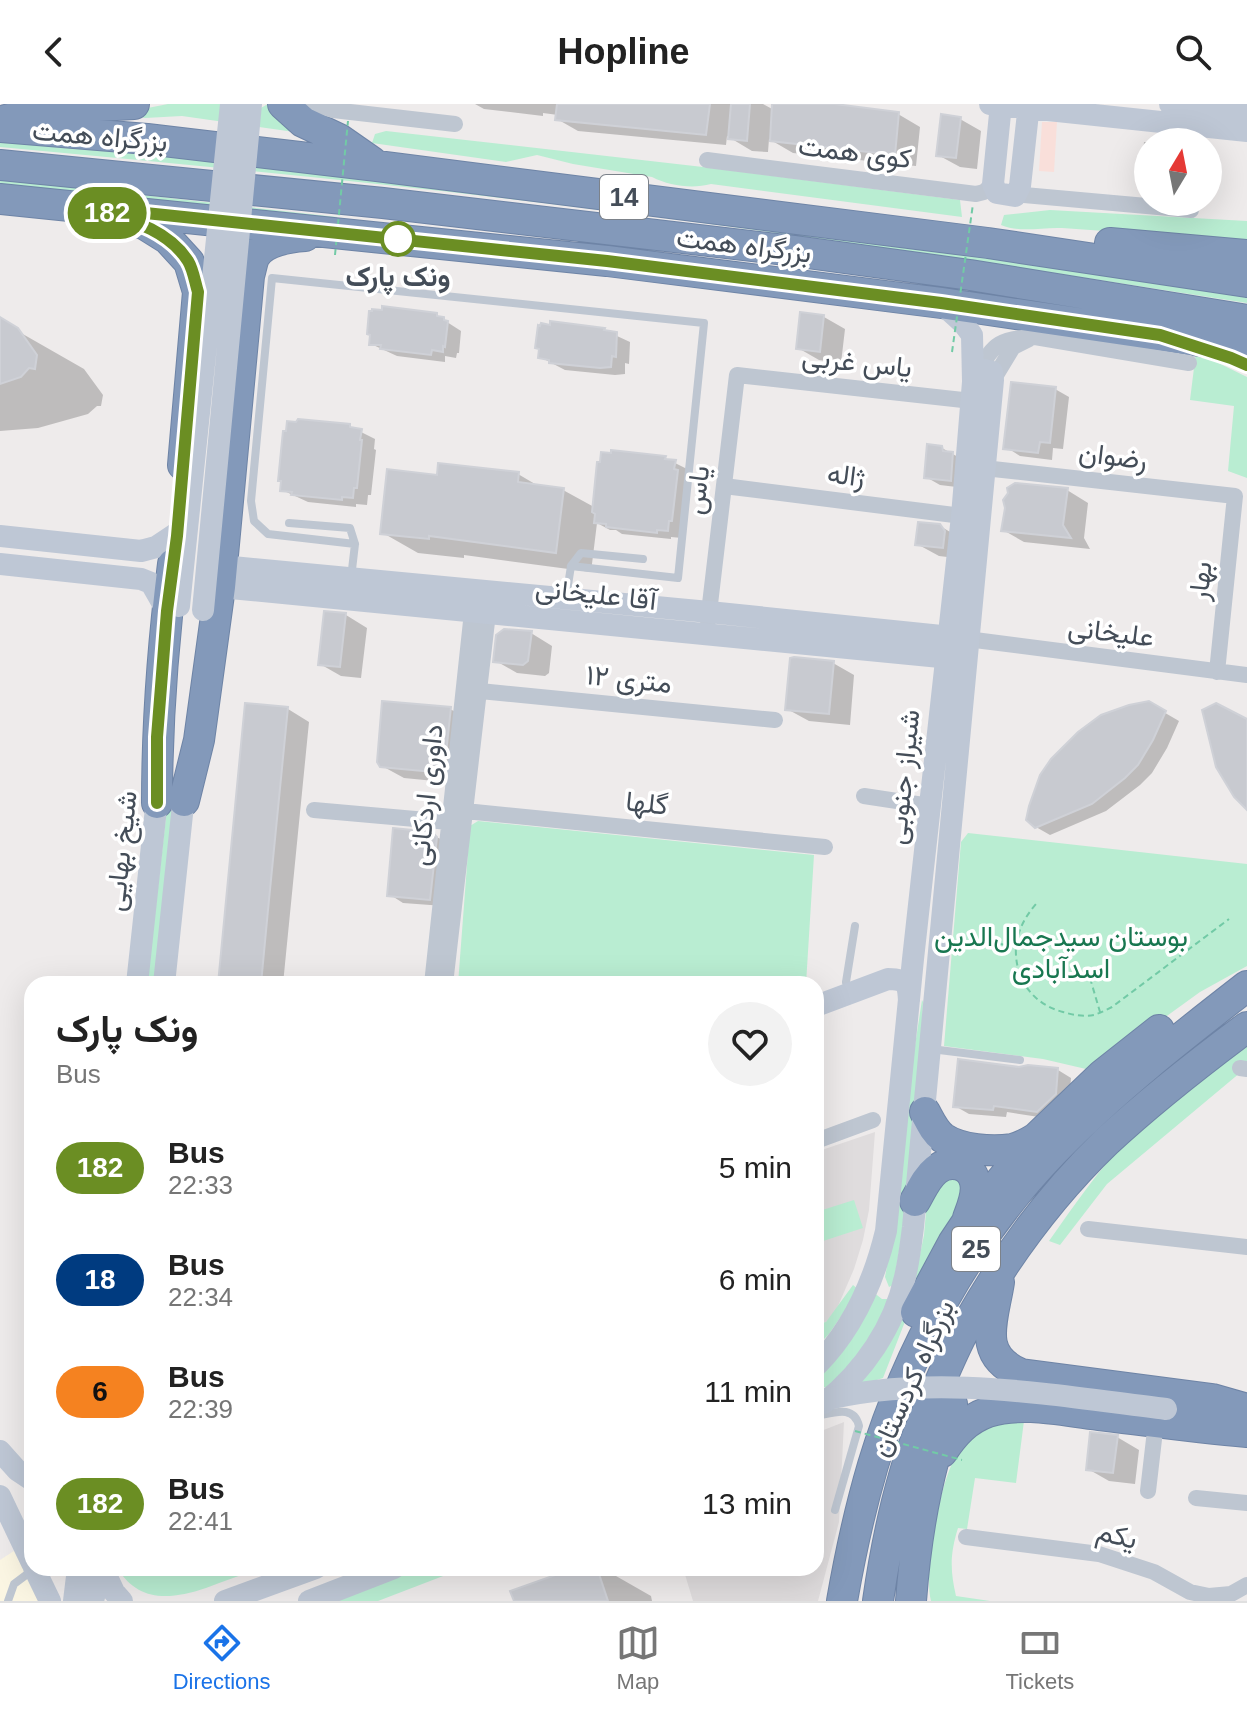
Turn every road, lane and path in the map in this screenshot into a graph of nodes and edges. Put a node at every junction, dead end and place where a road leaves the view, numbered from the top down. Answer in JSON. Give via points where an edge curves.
{"nodes":[{"id":1,"x":134,"y":104,"type":"edge"},
{"id":2,"x":231,"y":104,"type":"edge"},
{"id":3,"x":251,"y":104,"type":"edge"},
{"id":4,"x":283,"y":104,"type":"edge"},
{"id":5,"x":311,"y":104,"type":"edge"},
{"id":6,"x":997,"y":104,"type":"edge"},
{"id":7,"x":1170,"y":104,"type":"edge"},
{"id":8,"x":1029,"y":106,"type":"edge"},
{"id":9,"x":1247,"y":112,"type":"edge"},
{"id":10,"x":348,"y":121,"type":"dead end"},
{"id":11,"x":455,"y":124,"type":"dead end"},
{"id":12,"x":0,"y":125,"type":"edge"},
{"id":13,"x":1247,"y":131,"type":"edge"},
{"id":14,"x":707,"y":160,"type":"dead end"},
{"id":15,"x":0,"y":165,"type":"edge"},
{"id":16,"x":377,"y":166,"type":"junction"},
{"id":17,"x":993,"y":184,"type":"junction"},
{"id":18,"x":1020,"y":186,"type":"junction"},
{"id":19,"x":0,"y":199,"type":"edge"},
{"id":20,"x":973,"y":204,"type":"dead end"},
{"id":21,"x":1134,"y":205,"type":"edge"},
{"id":22,"x":88,"y":207,"type":"junction"},
{"id":23,"x":988,"y":243,"type":"junction"},
{"id":24,"x":335,"y":244,"type":"junction"},
{"id":25,"x":1247,"y":255,"type":"edge"},
{"id":26,"x":607,"y":261,"type":"junction"},
{"id":27,"x":879,"y":262,"type":"junction"},
{"id":28,"x":1247,"y":282,"type":"edge"},
{"id":29,"x":941,"y":303,"type":"junction"},
{"id":30,"x":1247,"y":320,"type":"edge"},
{"id":31,"x":1160,"y":335,"type":"junction"},
{"id":32,"x":1247,"y":348,"type":"edge"},
{"id":33,"x":952,"y":352,"type":"dead end"},
{"id":34,"x":1189,"y":363,"type":"dead end"},
{"id":35,"x":1247,"y":365,"type":"edge"},
{"id":36,"x":737,"y":375,"type":"joint"},
{"id":37,"x":979,"y":384,"type":"junction"},
{"id":38,"x":984,"y":468,"type":"junction"},
{"id":39,"x":724,"y":486,"type":"junction"},
{"id":40,"x":1235,"y":496,"type":"joint"},
{"id":41,"x":962,"y":516,"type":"junction"},
{"id":42,"x":289,"y":523,"type":"dead end"},
{"id":43,"x":177,"y":533,"type":"junction"},
{"id":44,"x":0,"y":536,"type":"edge"},
{"id":45,"x":355,"y":544,"type":"junction"},
{"id":46,"x":122,"y":549,"type":"junction"},
{"id":47,"x":643,"y":559,"type":"dead end"},
{"id":48,"x":0,"y":564,"type":"edge"},
{"id":49,"x":571,"y":566,"type":"junction"},
{"id":50,"x":122,"y":577,"type":"junction"},
{"id":51,"x":351,"y":578,"type":"junction"},
{"id":52,"x":320,"y":586,"type":"junction"},
{"id":53,"x":215,"y":588,"type":"junction"},
{"id":54,"x":566,"y":599,"type":"junction"},
{"id":55,"x":481,"y":602,"type":"junction"},
{"id":56,"x":173,"y":608,"type":"junction"},
{"id":57,"x":708,"y":624,"type":"junction"},
{"id":58,"x":957,"y":648,"type":"junction"},
{"id":59,"x":1217,"y":672,"type":"junction"},
{"id":60,"x":1247,"y":675,"type":"edge"},
{"id":61,"x":471,"y":690,"type":"junction"},
{"id":62,"x":775,"y":720,"type":"dead end"},
{"id":63,"x":864,"y":796,"type":"dead end"},
{"id":64,"x":170,"y":802,"type":"junction"},
{"id":65,"x":930,"y":806,"type":"junction"},
{"id":66,"x":314,"y":810,"type":"dead end"},
{"id":67,"x":465,"y":811,"type":"junction"},
{"id":68,"x":449,"y":822,"type":"junction"},
{"id":69,"x":825,"y":847,"type":"dead end"},
{"id":70,"x":1036,"y":904,"type":"dead end"},
{"id":71,"x":1229,"y":919,"type":"dead end"},
{"id":72,"x":855,"y":926,"type":"dead end"},
{"id":73,"x":955,"y":939,"type":"dead end"},
{"id":74,"x":1016,"y":946,"type":"junction"},
{"id":75,"x":913,"y":959,"type":"junction"},
{"id":76,"x":138,"y":976,"type":"edge"},
{"id":77,"x":164,"y":976,"type":"edge"},
{"id":78,"x":433,"y":976,"type":"edge"},
{"id":79,"x":446,"y":976,"type":"edge"},
{"id":80,"x":1090,"y":978,"type":"dead end"},
{"id":81,"x":1247,"y":980,"type":"edge"},
{"id":82,"x":846,"y":982,"type":"junction"},
{"id":83,"x":1247,"y":986,"type":"edge"},
{"id":84,"x":824,"y":989,"type":"edge"},
{"id":85,"x":909,"y":1001,"type":"junction"},
{"id":86,"x":824,"y":1003,"type":"edge"},
{"id":87,"x":1100,"y":1012,"type":"junction"},
{"id":88,"x":1247,"y":1027,"type":"edge"},
{"id":89,"x":930,"y":1049,"type":"junction"},
{"id":90,"x":1020,"y":1060,"type":"dead end"},
{"id":91,"x":925,"y":1112,"type":"junction"},
{"id":92,"x":873,"y":1120,"type":"dead end"},
{"id":93,"x":824,"y":1138,"type":"edge"},
{"id":94,"x":1036,"y":1138,"type":"junction"},
{"id":95,"x":915,"y":1201,"type":"junction"},
{"id":96,"x":967,"y":1222,"type":"junction"},
{"id":97,"x":1088,"y":1229,"type":"dead end"},
{"id":98,"x":1247,"y":1247,"type":"edge"},
{"id":99,"x":877,"y":1267,"type":"junction"},
{"id":100,"x":1002,"y":1269,"type":"junction"},
{"id":101,"x":905,"y":1277,"type":"junction"},
{"id":102,"x":824,"y":1357,"type":"edge"},
{"id":103,"x":1021,"y":1374,"type":"junction"},
{"id":104,"x":897,"y":1399,"type":"junction"},
{"id":105,"x":824,"y":1400,"type":"edge"},
{"id":106,"x":824,"y":1402,"type":"edge"},
{"id":107,"x":1014,"y":1407,"type":"junction"},
{"id":108,"x":1247,"y":1409,"type":"edge"},
{"id":109,"x":824,"y":1415,"type":"edge"},
{"id":110,"x":1161,"y":1416,"type":"junction"},
{"id":111,"x":1247,"y":1416,"type":"edge"},
{"id":112,"x":1247,"y":1430,"type":"edge"},
{"id":113,"x":855,"y":1431,"type":"dead end"},
{"id":114,"x":0,"y":1452,"type":"edge"},
{"id":115,"x":962,"y":1460,"type":"dead end"},
{"id":116,"x":932,"y":1467,"type":"junction"},
{"id":117,"x":24,"y":1475,"type":"edge"},
{"id":118,"x":1148,"y":1491,"type":"dead end"},
{"id":119,"x":0,"y":1496,"type":"edge"},
{"id":120,"x":1196,"y":1498,"type":"dead end"},
{"id":121,"x":1247,"y":1503,"type":"edge"},
{"id":122,"x":835,"y":1510,"type":"dead end"},
{"id":123,"x":966,"y":1537,"type":"dead end"},
{"id":124,"x":24,"y":1545,"type":"edge"},
{"id":125,"x":914,"y":1558,"type":"junction"},
{"id":126,"x":24,"y":1575,"type":"edge"},
{"id":127,"x":39,"y":1576,"type":"edge"},
{"id":128,"x":77,"y":1576,"type":"edge"},
{"id":129,"x":102,"y":1576,"type":"edge"},
{"id":130,"x":104,"y":1576,"type":"edge"},
{"id":131,"x":107,"y":1576,"type":"edge"},
{"id":132,"x":294,"y":1576,"type":"edge"},
{"id":133,"x":371,"y":1576,"type":"edge"},
{"id":134,"x":1247,"y":1585,"type":"edge"},
{"id":135,"x":8,"y":1601,"type":"edge"},
{"id":136,"x":50,"y":1601,"type":"edge"},
{"id":137,"x":74,"y":1601,"type":"edge"},
{"id":138,"x":93,"y":1601,"type":"edge"},
{"id":139,"x":104,"y":1601,"type":"edge"},
{"id":140,"x":122,"y":1601,"type":"edge"},
{"id":141,"x":225,"y":1601,"type":"edge"},
{"id":142,"x":309,"y":1601,"type":"edge"},
{"id":143,"x":842,"y":1601,"type":"edge"},
{"id":144,"x":878,"y":1601,"type":"edge"},
{"id":145,"x":911,"y":1601,"type":"edge"},
{"id":146,"x":921,"y":1601,"type":"edge"}],
"edges":[{"from":1,"to":12,"type":"highway","via":[[46,109]]},
{"from":2,"to":56,"type":"main road","bridge":true},
{"from":3,"to":53,"type":"main road","bridge":true},
{"from":4,"to":16,"type":"highway","via":[[303,122]]},
{"from":5,"to":11,"type":"street"},
{"from":6,"to":8,"type":"main road"},
{"from":6,"to":17,"type":"main road"},
{"from":7,"to":9,"type":"main road"},
{"from":8,"to":13,"type":"main road"},
{"from":8,"to":18,"type":"main road"},
{"from":10,"to":24,"type":"path","bridge":true},
{"from":12,"to":16,"type":"highway","name":"بزرگراه همت","number":"14"},
{"from":14,"to":17,"type":"street","name":"کوی همت","via":[[976,194]]},
{"from":15,"to":27,"type":"highway","name":"بزرگراه همت","number":"14","via":[[383,203]]},
{"from":16,"to":23,"type":"highway","name":"بزرگراه همت","number":"14"},
{"from":17,"to":18,"type":"main road","via":[[997,193],[1015,196]]},
{"from":18,"to":21,"type":"street","via":[[1024,195]]},
{"from":19,"to":22,"type":"highway"},
{"from":20,"to":33,"type":"path","bridge":true},
{"from":22,"to":24,"type":"highway"},
{"from":22,"to":43,"type":"highway","via":[[144,224],[168,239],[189,262],[198,292]]},
{"from":23,"to":25,"type":"highway","via":[[1092,241]]},
{"from":23,"to":28,"type":"highway","name":"بزرگراه همت","number":"14"},
{"from":24,"to":26,"type":"highway"},
{"from":24,"to":53,"type":"highway","via":[[293,237],[255,255]]},
{"from":26,"to":27,"type":"highway","via":[[685,259],[791,268]]},
{"from":26,"to":29,"type":"highway"},
{"from":27,"to":30,"type":"highway","name":"بزرگراه همت","number":"14"},
{"from":29,"to":31,"type":"highway"},
{"from":29,"to":37,"type":"main road","name":"شیراز جنوبی","via":[[972,335]]},
{"from":31,"to":32,"type":"highway"},
{"from":31,"to":35,"type":"highway"},
{"from":34,"to":37,"type":"street","via":[[1035,337],[1013,347]]},
{"from":36,"to":37,"type":"street","name":"یاس غربی"},
{"from":36,"to":39,"type":"street","name":"یاس"},
{"from":37,"to":38,"type":"main road","name":"شیراز جنوبی"},
{"from":37,"to":41,"type":"main road","name":"شیراز جنوبی"},
{"from":38,"to":40,"type":"street","name":"رضوان"},
{"from":38,"to":58,"type":"main road","name":"شیراز جنوبی"},
{"from":39,"to":41,"type":"street","name":"ژاله"},
{"from":39,"to":57,"type":"street","name":"یاس"},
{"from":40,"to":59,"type":"street","name":"بهار"},
{"from":41,"to":58,"type":"main road","name":"شیراز جنوبی"},
{"from":42,"to":45,"type":"lane","via":[[350,528]]},
{"from":43,"to":46,"type":"main road","via":[[156,547]]},
{"from":43,"to":56,"type":"highway"},
{"from":44,"to":46,"type":"main road"},
{"from":45,"to":49,"type":"lane","via":[[268,534],[254,521],[251,501],[272,278],[704,323],[678,578]]},
{"from":45,"to":51,"type":"lane"},
{"from":46,"to":50,"type":"main road","via":[[131,561]]},
{"from":47,"to":49,"type":"lane","via":[[581,553]]},
{"from":48,"to":50,"type":"main road"},
{"from":49,"to":54,"type":"lane"},
{"from":50,"to":56,"type":"main road","via":[[151,583]]},
{"from":51,"to":52,"type":"main road","name":"آقا علیخانی"},
{"from":51,"to":55,"type":"main road","name":"آقا علیخانی"},
{"from":52,"to":53,"type":"main road","name":"آقا علیخانی"},
{"from":52,"to":55,"type":"main road","name":"آقا علیخانی"},
{"from":53,"to":64,"type":"highway","via":[[199,740]]},
{"from":54,"to":55,"type":"main road","name":"آقا علیخانی"},
{"from":54,"to":57,"type":"main road","name":"آقا علیخانی"},
{"from":55,"to":57,"type":"main road","name":"آقا علیخانی"},
{"from":55,"to":61,"type":"street","name":"داوری اردکانی"},
{"from":56,"to":64,"type":"highway","via":[[157,737]]},
{"from":57,"to":58,"type":"main road","name":"آقا علیخانی"},
{"from":58,"to":59,"type":"street","name":"علیخانی"},
{"from":58,"to":65,"type":"main road","name":"شیراز جنوبی"},
{"from":58,"to":89,"type":"main road","name":"شیراز جنوبی"},
{"from":59,"to":60,"type":"street","name":"علیخانی"},
{"from":61,"to":62,"type":"street","name":"۱۲ متری"},
{"from":61,"to":67,"type":"street","name":"داوری اردکانی"},
{"from":61,"to":68,"type":"street","name":"داوری اردکانی"},
{"from":63,"to":65,"type":"street"},
{"from":64,"to":76,"type":"main road","name":"شیخ بهایی"},
{"from":64,"to":77,"type":"main road","name":"شیخ بهایی"},
{"from":65,"to":75,"type":"main road","name":"شیراز جنوبی"},
{"from":66,"to":68,"type":"street"},
{"from":67,"to":68,"type":"street"},
{"from":67,"to":69,"type":"street","name":"گلها"},
{"from":67,"to":79,"type":"street","name":"داوری اردکانی"},
{"from":68,"to":78,"type":"street","name":"داوری اردکانی"},
{"from":70,"to":74,"type":"path","via":[[1018,931]]},
{"from":71,"to":87,"type":"path"},
{"from":72,"to":82,"type":"lane"},
{"from":73,"to":74,"type":"path"},
{"from":74,"to":87,"type":"path","via":[[1016,968],[1040,1001],[1073,1015]]},
{"from":75,"to":82,"type":"main road"},
{"from":75,"to":85,"type":"main road","name":"شیراز جنوبی"},
{"from":80,"to":87,"type":"path"},
{"from":81,"to":94,"type":"highway","via":[[1171,1021],[1102,1075]]},
{"from":82,"to":84,"type":"main road"},
{"from":83,"to":104,"type":"highway","name":"بزرگراه کردستان","number":"25","via":[[1111,1097],[1033,1175],[970,1258],[930,1323]]},
{"from":85,"to":86,"type":"main road","via":[[905,982],[888,979]]},
{"from":85,"to":99,"type":"main road","name":"شیراز جنوبی","via":[[886,1231]]},
{"from":88,"to":100,"type":"highway","name":"بزرگراه کردستان","number":"25","via":[[1106,1142],[1033,1224]]},
{"from":89,"to":90,"type":"lane"},
{"from":89,"to":91,"type":"main road","name":"شیراز جنوبی"},
{"from":91,"to":94,"type":"highway","via":[[934,1130],[956,1144],[1012,1149]]},
{"from":91,"to":95,"type":"main road","name":"شیراز جنوبی"},
{"from":92,"to":93,"type":"street"},
{"from":94,"to":96,"type":"highway"},
{"from":95,"to":96,"type":"highway","via":[[937,1169],[956,1163],[975,1181]]},
{"from":95,"to":101,"type":"main road","name":"شیراز جنوبی"},
{"from":96,"to":104,"type":"highway","via":[[930,1283],[898,1355]]},
{"from":97,"to":98,"type":"street"},
{"from":99,"to":101,"type":"main road","via":[[884,1290],[897,1290]]},
{"from":99,"to":102,"type":"main road","name":"شیراز جنوبی","via":[[853,1317]]},
{"from":100,"to":103,"type":"highway","via":[[992,1347],[1005,1368]]},
{"from":100,"to":116,"type":"highway"},
{"from":100,"to":144,"type":"highway","name":"بزرگراه کردستان","number":"25","via":[[966,1327],[926,1415],[904,1475]]},
{"from":101,"to":106,"type":"main road","name":"شیراز جنوبی","via":[[869,1358]]},
{"from":103,"to":107,"type":"highway","via":[[1006,1388]]},
{"from":103,"to":108,"type":"highway","via":[[1212,1399]]},
{"from":104,"to":143,"type":"highway","name":"بزرگراه کردستان","number":"25","via":[[864,1498]]},
{"from":105,"to":110,"type":"main road","bridge":true,"via":[[938,1387],[1039,1393]]},
{"from":107,"to":110,"type":"highway"},
{"from":107,"to":116,"type":"highway","via":[[969,1421]]},
{"from":109,"to":122,"type":"lane","via":[[854,1414],[859,1426]]},
{"from":110,"to":111,"type":"main road"},
{"from":110,"to":112,"type":"highway","via":[[1208,1429]]},
{"from":110,"to":118,"type":"street"},
{"from":113,"to":115,"type":"path","bridge":true},
{"from":114,"to":117,"type":"main road"},
{"from":116,"to":125,"type":"highway"},
{"from":119,"to":124,"type":"main road"},
{"from":120,"to":121,"type":"street"},
{"from":123,"to":134,"type":"street","name":"یکم","via":[[1099,1554],[1209,1596],[1231,1594]]},
{"from":125,"to":145,"type":"highway"},
{"from":125,"to":146,"type":"highway"},
{"from":126,"to":135,"type":"lane"},
{"from":127,"to":136,"type":"main road"},
{"from":128,"to":137,"type":"main road"},
{"from":129,"to":138,"type":"main road"},
{"from":130,"to":139,"type":"main road"},
{"from":131,"to":140,"type":"main road"},
{"from":132,"to":141,"type":"main road"},
{"from":133,"to":142,"type":"main road"}]}
